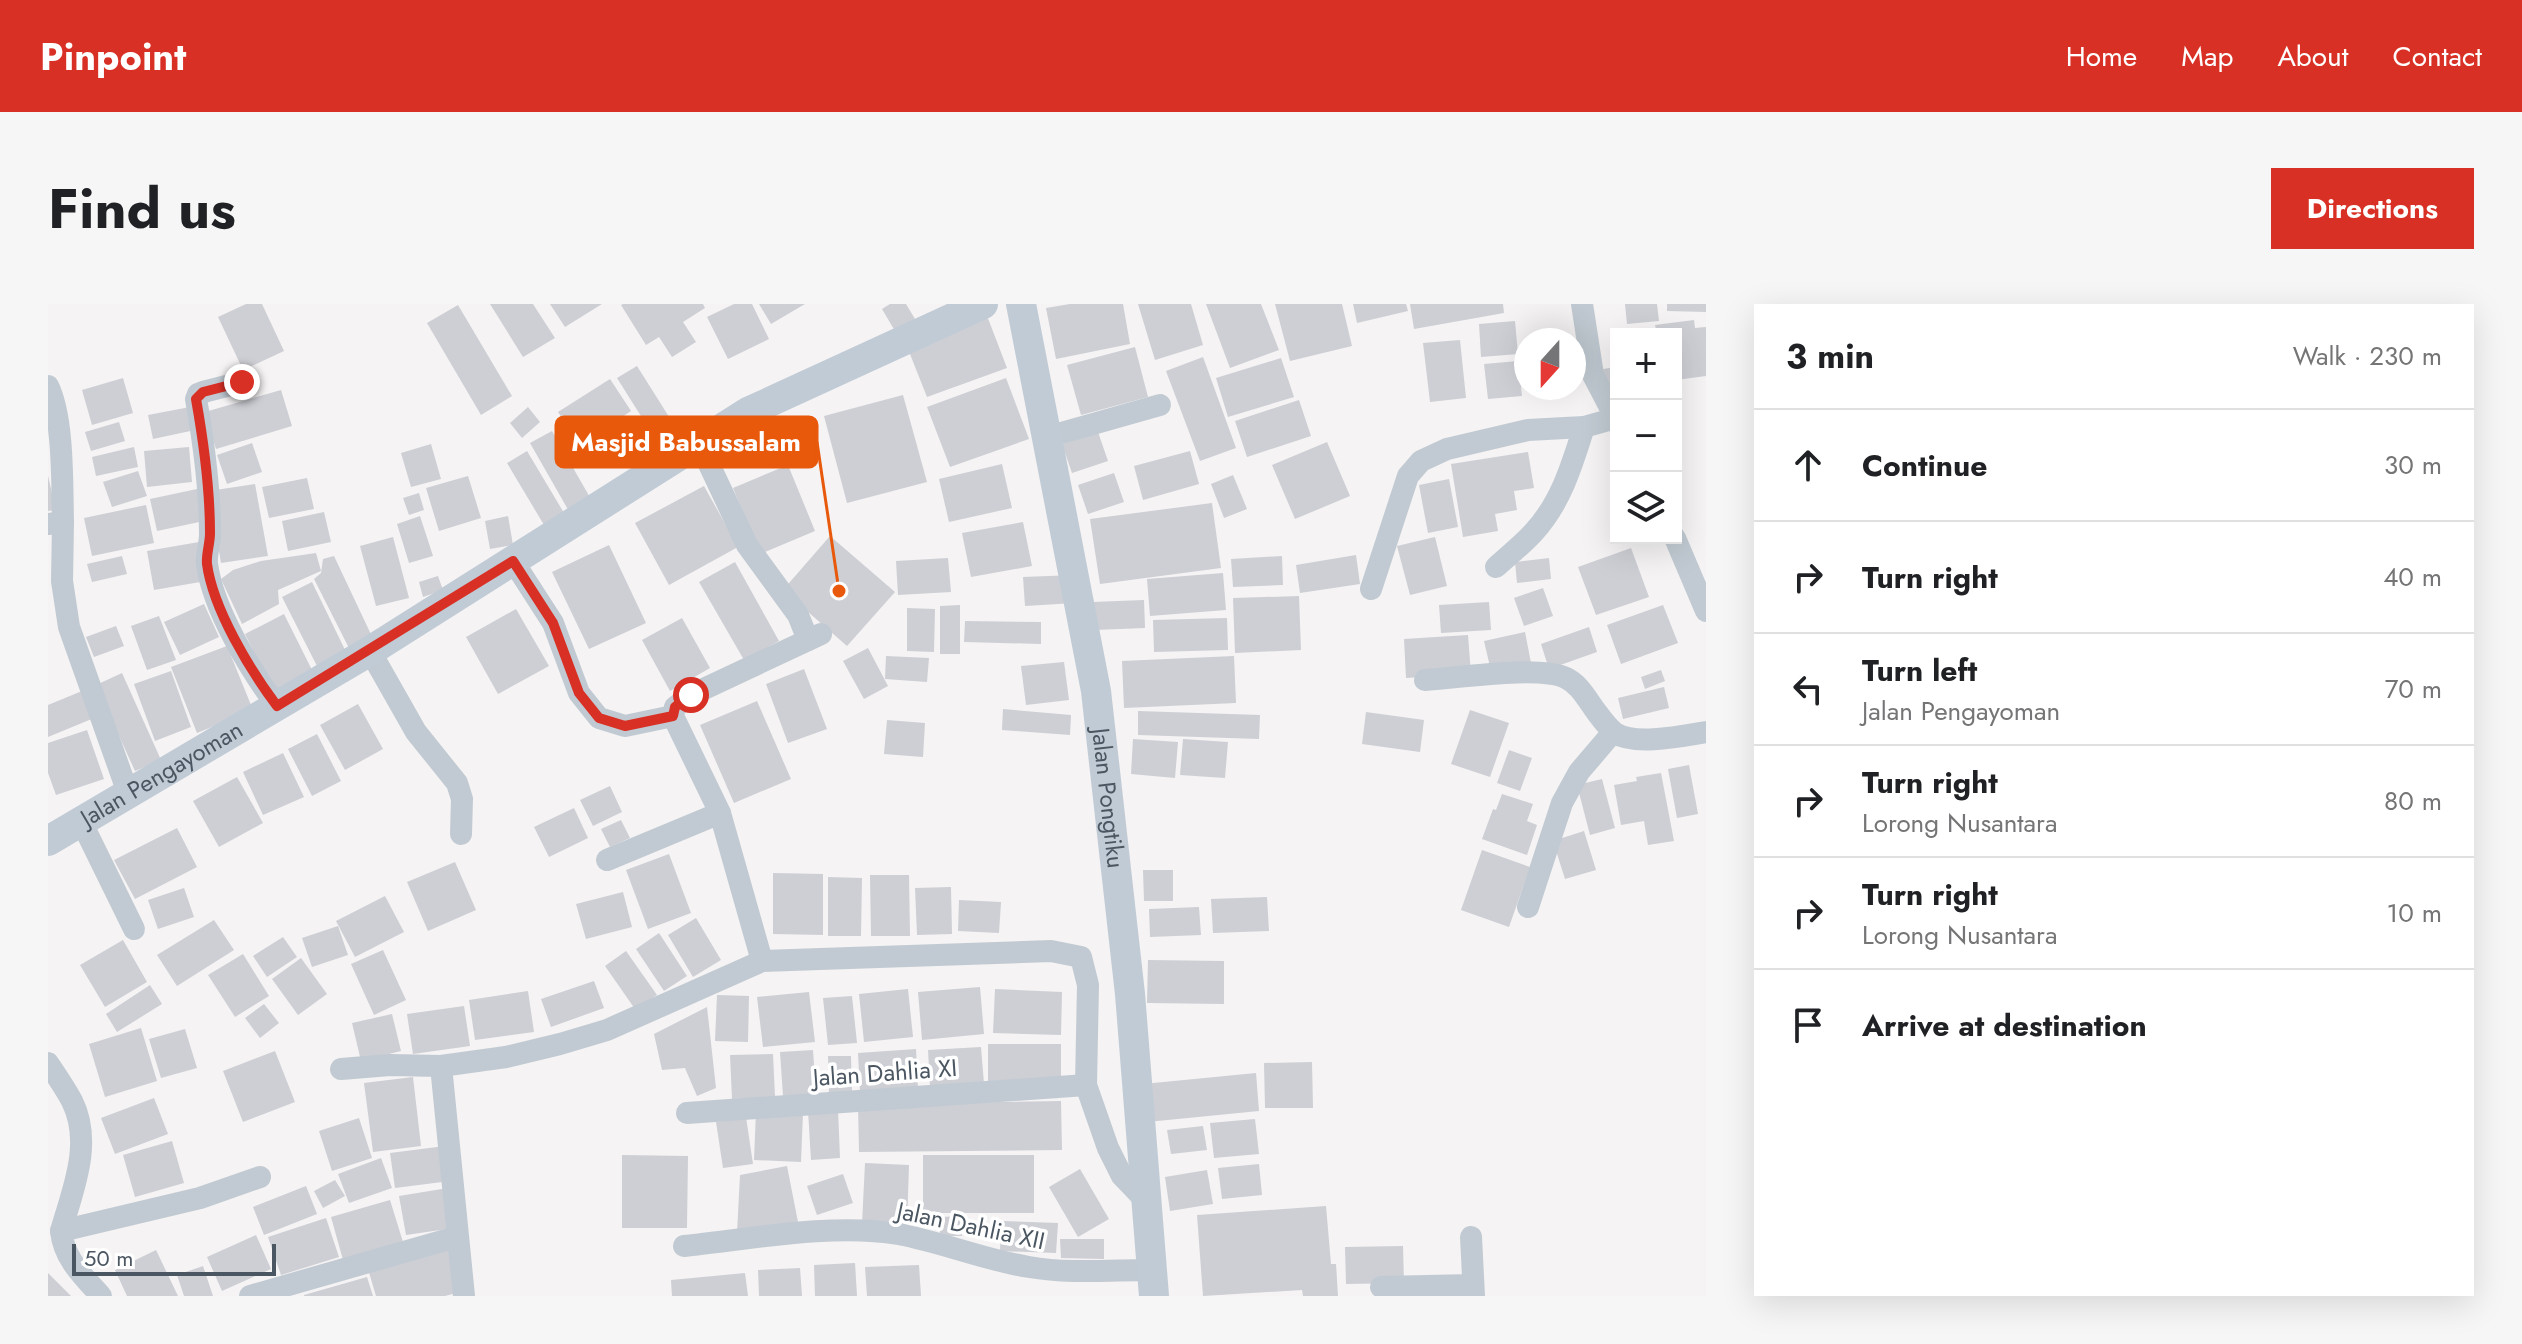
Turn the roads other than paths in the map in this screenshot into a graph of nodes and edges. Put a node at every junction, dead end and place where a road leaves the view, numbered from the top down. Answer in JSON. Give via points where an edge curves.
{"nodes":[{"id":1,"x":983,"y":304,"type":"edge"},
{"id":2,"x":1021,"y":304,"type":"edge"},
{"id":3,"x":1582,"y":304,"type":"edge"},
{"id":4,"x":242,"y":382,"type":"dead end"},
{"id":5,"x":48,"y":386,"type":"edge"},
{"id":6,"x":1160,"y":405,"type":"dead end"},
{"id":7,"x":1610,"y":407,"type":"edge"},
{"id":8,"x":1610,"y":420,"type":"edge"},
{"id":9,"x":1584,"y":427,"type":"junction"},
{"id":10,"x":1047,"y":437,"type":"junction"},
{"id":11,"x":699,"y":443,"type":"junction"},
{"id":12,"x":55,"y":523,"type":"edge"},
{"id":13,"x":1678,"y":544,"type":"edge"},
{"id":14,"x":513,"y":561,"type":"junction"},
{"id":15,"x":1496,"y":567,"type":"dead end"},
{"id":16,"x":1371,"y":589,"type":"dead end"},
{"id":17,"x":1706,"y":611,"type":"edge"},
{"id":18,"x":370,"y":651,"type":"junction"},
{"id":19,"x":1425,"y":680,"type":"dead end"},
{"id":20,"x":277,"y":706,"type":"junction"},
{"id":21,"x":673,"y":716,"type":"junction"},
{"id":22,"x":1613,"y":732,"type":"junction"},
{"id":23,"x":1706,"y":732,"type":"edge"},
{"id":24,"x":128,"y":793,"type":"junction"},
{"id":25,"x":720,"y":813,"type":"junction"},
{"id":26,"x":81,"y":821,"type":"junction"},
{"id":27,"x":461,"y":834,"type":"dead end"},
{"id":28,"x":48,"y":841,"type":"edge"},
{"id":29,"x":607,"y":860,"type":"dead end"},
{"id":30,"x":1528,"y":907,"type":"dead end"},
{"id":31,"x":134,"y":929,"type":"dead end"},
{"id":32,"x":762,"y":961,"type":"junction"},
{"id":33,"x":48,"y":1063,"type":"edge"},
{"id":34,"x":441,"y":1066,"type":"junction"},
{"id":35,"x":341,"y":1069,"type":"dead end"},
{"id":36,"x":1086,"y":1085,"type":"junction"},
{"id":37,"x":687,"y":1113,"type":"dead end"},
{"id":38,"x":260,"y":1177,"type":"dead end"},
{"id":39,"x":1146,"y":1201,"type":"junction"},
{"id":40,"x":61,"y":1231,"type":"junction"},
{"id":41,"x":456,"y":1237,"type":"junction"},
{"id":42,"x":1471,"y":1237,"type":"dead end"},
{"id":43,"x":684,"y":1246,"type":"dead end"},
{"id":44,"x":1153,"y":1283,"type":"edge"},
{"id":45,"x":1381,"y":1287,"type":"dead end"},
{"id":46,"x":1474,"y":1290,"type":"edge"},
{"id":47,"x":101,"y":1296,"type":"edge"},
{"id":48,"x":250,"y":1296,"type":"edge"},
{"id":49,"x":464,"y":1296,"type":"edge"}],
"edges":[{"from":1,"to":11,"type":"street","name":"Jalan Pengayoman","via":[[748,412]]},
{"from":2,"to":10,"type":"street","name":"Jalan Pongtiku"},
{"from":3,"to":7,"type":"street","via":[[1593,375]]},
{"from":4,"to":20,"type":"street","via":[[203,392],[196,399],[206,463],[207,561],[238,643]]},
{"from":5,"to":12,"type":"street","via":[[59,441]]},
{"from":6,"to":10,"type":"street"},
{"from":8,"to":9,"type":"street"},
{"from":9,"to":15,"type":"street","via":[[1554,507]]},
{"from":9,"to":16,"type":"street","via":[[1528,430],[1447,449],[1421,461],[1408,476]]},
{"from":10,"to":39,"type":"street","name":"Jalan Pongtiku","via":[[1096,691],[1130,994]]},
{"from":11,"to":14,"type":"street","name":"Jalan Pengayoman"},
{"from":11,"to":21,"type":"street","via":[[747,545],[814,637],[691,695],[675,707]]},
{"from":12,"to":24,"type":"street","via":[[67,616]]},
{"from":13,"to":17,"type":"street"},
{"from":14,"to":18,"type":"street","name":"Jalan Pengayoman"},
{"from":14,"to":21,"type":"street","via":[[553,623],[579,693],[599,718],[625,726]]},
{"from":18,"to":20,"type":"street","name":"Jalan Pengayoman"},
{"from":18,"to":27,"type":"street","via":[[416,732],[457,783]]},
{"from":19,"to":22,"type":"street","via":[[1544,672],[1566,678]]},
{"from":20,"to":24,"type":"street","name":"Jalan Pengayoman"},
{"from":21,"to":25,"type":"street"},
{"from":22,"to":23,"type":"street","via":[[1626,738],[1666,738]]},
{"from":22,"to":30,"type":"street","via":[[1579,772],[1562,803]]},
{"from":24,"to":26,"type":"street","name":"Jalan Pengayoman"},
{"from":25,"to":29,"type":"street"},
{"from":25,"to":32,"type":"street"},
{"from":26,"to":28,"type":"street","name":"Jalan Pengayoman"},
{"from":26,"to":31,"type":"street"},
{"from":32,"to":34,"type":"street","via":[[607,1030],[506,1057]]},
{"from":32,"to":36,"type":"street","via":[[1051,951],[1081,957],[1088,985]]},
{"from":33,"to":40,"type":"street","via":[[73,1103],[81,1134],[80,1164]]},
{"from":34,"to":35,"type":"street"},
{"from":34,"to":41,"type":"street"},
{"from":36,"to":37,"type":"street","name":"Jalan Dahlia XI"},
{"from":36,"to":39,"type":"street","via":[[1122,1176]]},
{"from":38,"to":40,"type":"street","via":[[200,1198]]},
{"from":39,"to":44,"type":"street","name":"Jalan Pongtiku"},
{"from":40,"to":47,"type":"street","via":[[71,1263]]},
{"from":41,"to":48,"type":"street"},
{"from":41,"to":49,"type":"street"},
{"from":42,"to":46,"type":"street"},
{"from":43,"to":44,"type":"street","name":"Jalan Dahlia XII","via":[[850,1230],[897,1234],[1032,1268]]},
{"from":45,"to":46,"type":"street"}]}
